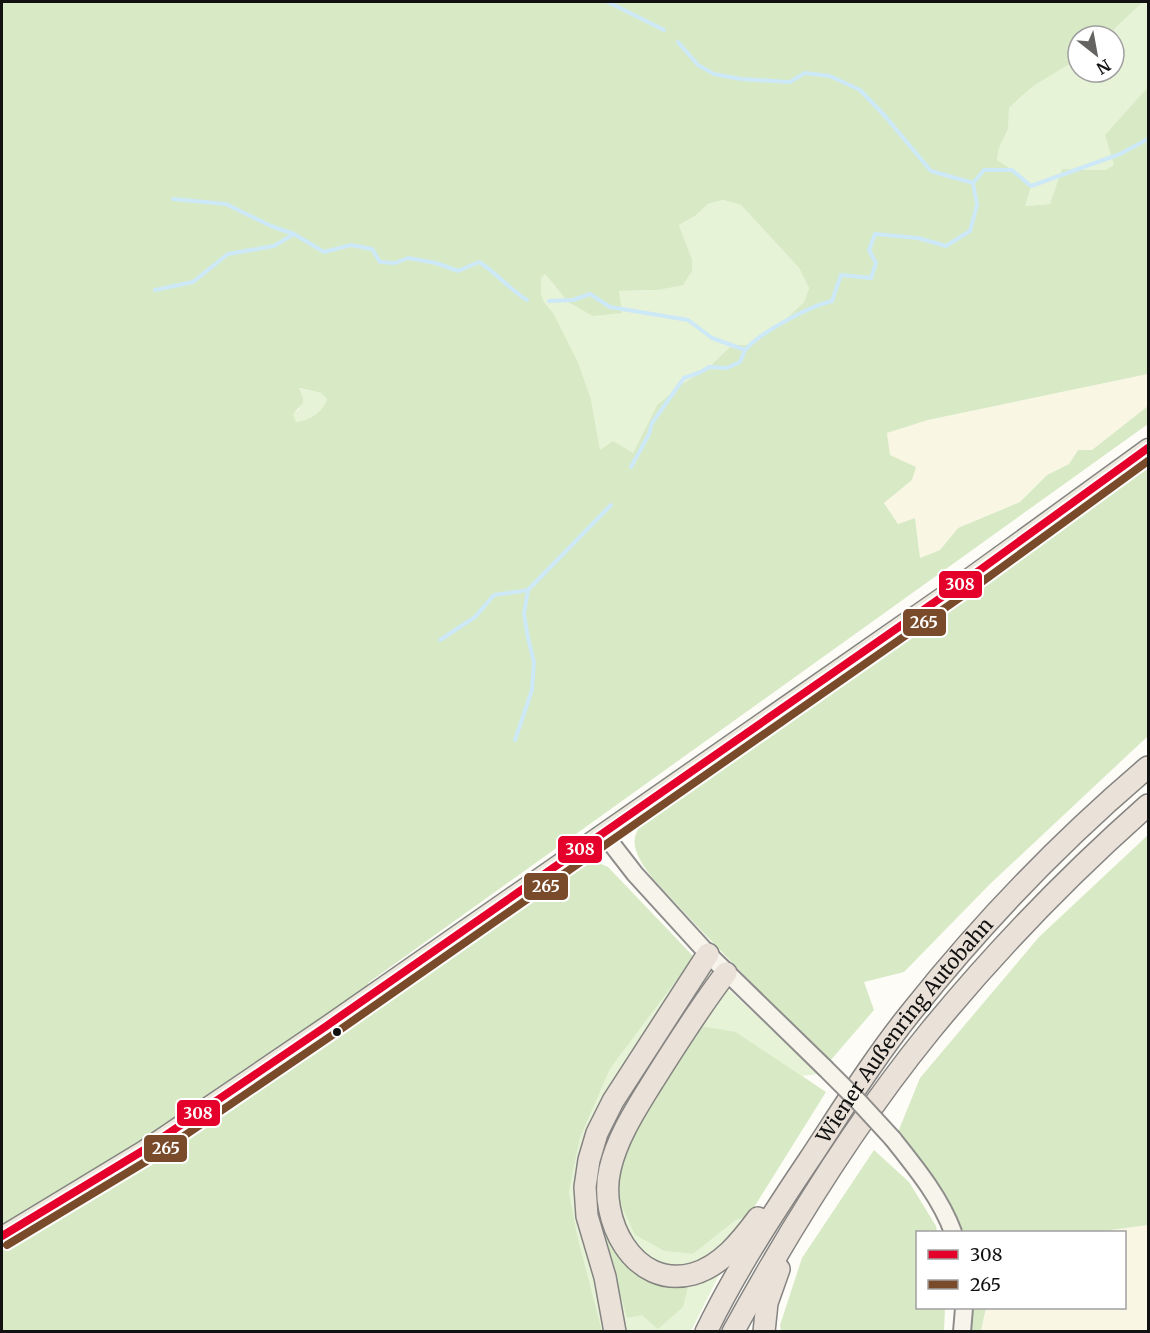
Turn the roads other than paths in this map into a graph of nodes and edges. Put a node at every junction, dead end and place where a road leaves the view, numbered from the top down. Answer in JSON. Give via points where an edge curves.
{"nodes":[{"id":1,"x":1149,"y":448,"type":"edge"},
{"id":2,"x":1149,"y":767,"type":"edge"},
{"id":3,"x":1149,"y":805,"type":"edge"},
{"id":4,"x":604,"y":834,"type":"junction"},
{"id":5,"x":708,"y":954,"type":"junction"},
{"id":6,"x":726,"y":973,"type":"junction"},
{"id":7,"x":791,"y":1187,"type":"junction"},
{"id":8,"x":795,"y":1225,"type":"junction"},
{"id":9,"x":952,"y":1231,"type":"edge"},
{"id":10,"x":2,"y":1236,"type":"edge"},
{"id":11,"x":964,"y":1309,"type":"edge"},
{"id":12,"x":615,"y":1332,"type":"edge"},
{"id":13,"x":706,"y":1332,"type":"edge"},
{"id":14,"x":733,"y":1332,"type":"edge"},
{"id":15,"x":764,"y":1332,"type":"edge"},
{"id":16,"x":962,"y":1332,"type":"edge"}],
"edges":[{"from":1,"to":4,"type":"main road"},
{"from":2,"to":7,"type":"highway","name":"Wiener Außenring Autobahn","via":[[1039,867],[974,938],[911,1012]]},
{"from":3,"to":8,"type":"highway","name":"Wiener Außenring Autobahn","via":[[1057,889],[930,1031],[862,1123]]},
{"from":4,"to":5,"type":"main road"},
{"from":4,"to":10,"type":"main road","via":[[153,1144]]},
{"from":5,"to":6,"type":"main road"},
{"from":5,"to":12,"type":"highway","via":[[613,1101],[589,1160],[586,1210]]},
{"from":6,"to":7,"type":"highway","via":[[683,1032],[625,1130],[610,1169],[610,1217],[633,1258],[656,1272],[681,1276],[706,1269],[728,1253]]},
{"from":6,"to":9,"type":"main road","bridge":true,"via":[[893,1139],[924,1179]]},
{"from":7,"to":13,"type":"highway","name":"Wiener Außenring Autobahn"},
{"from":8,"to":14,"type":"highway","name":"Wiener Außenring Autobahn"},
{"from":8,"to":15,"type":"highway","via":[[767,1303]]},
{"from":11,"to":16,"type":"main road"}]}
